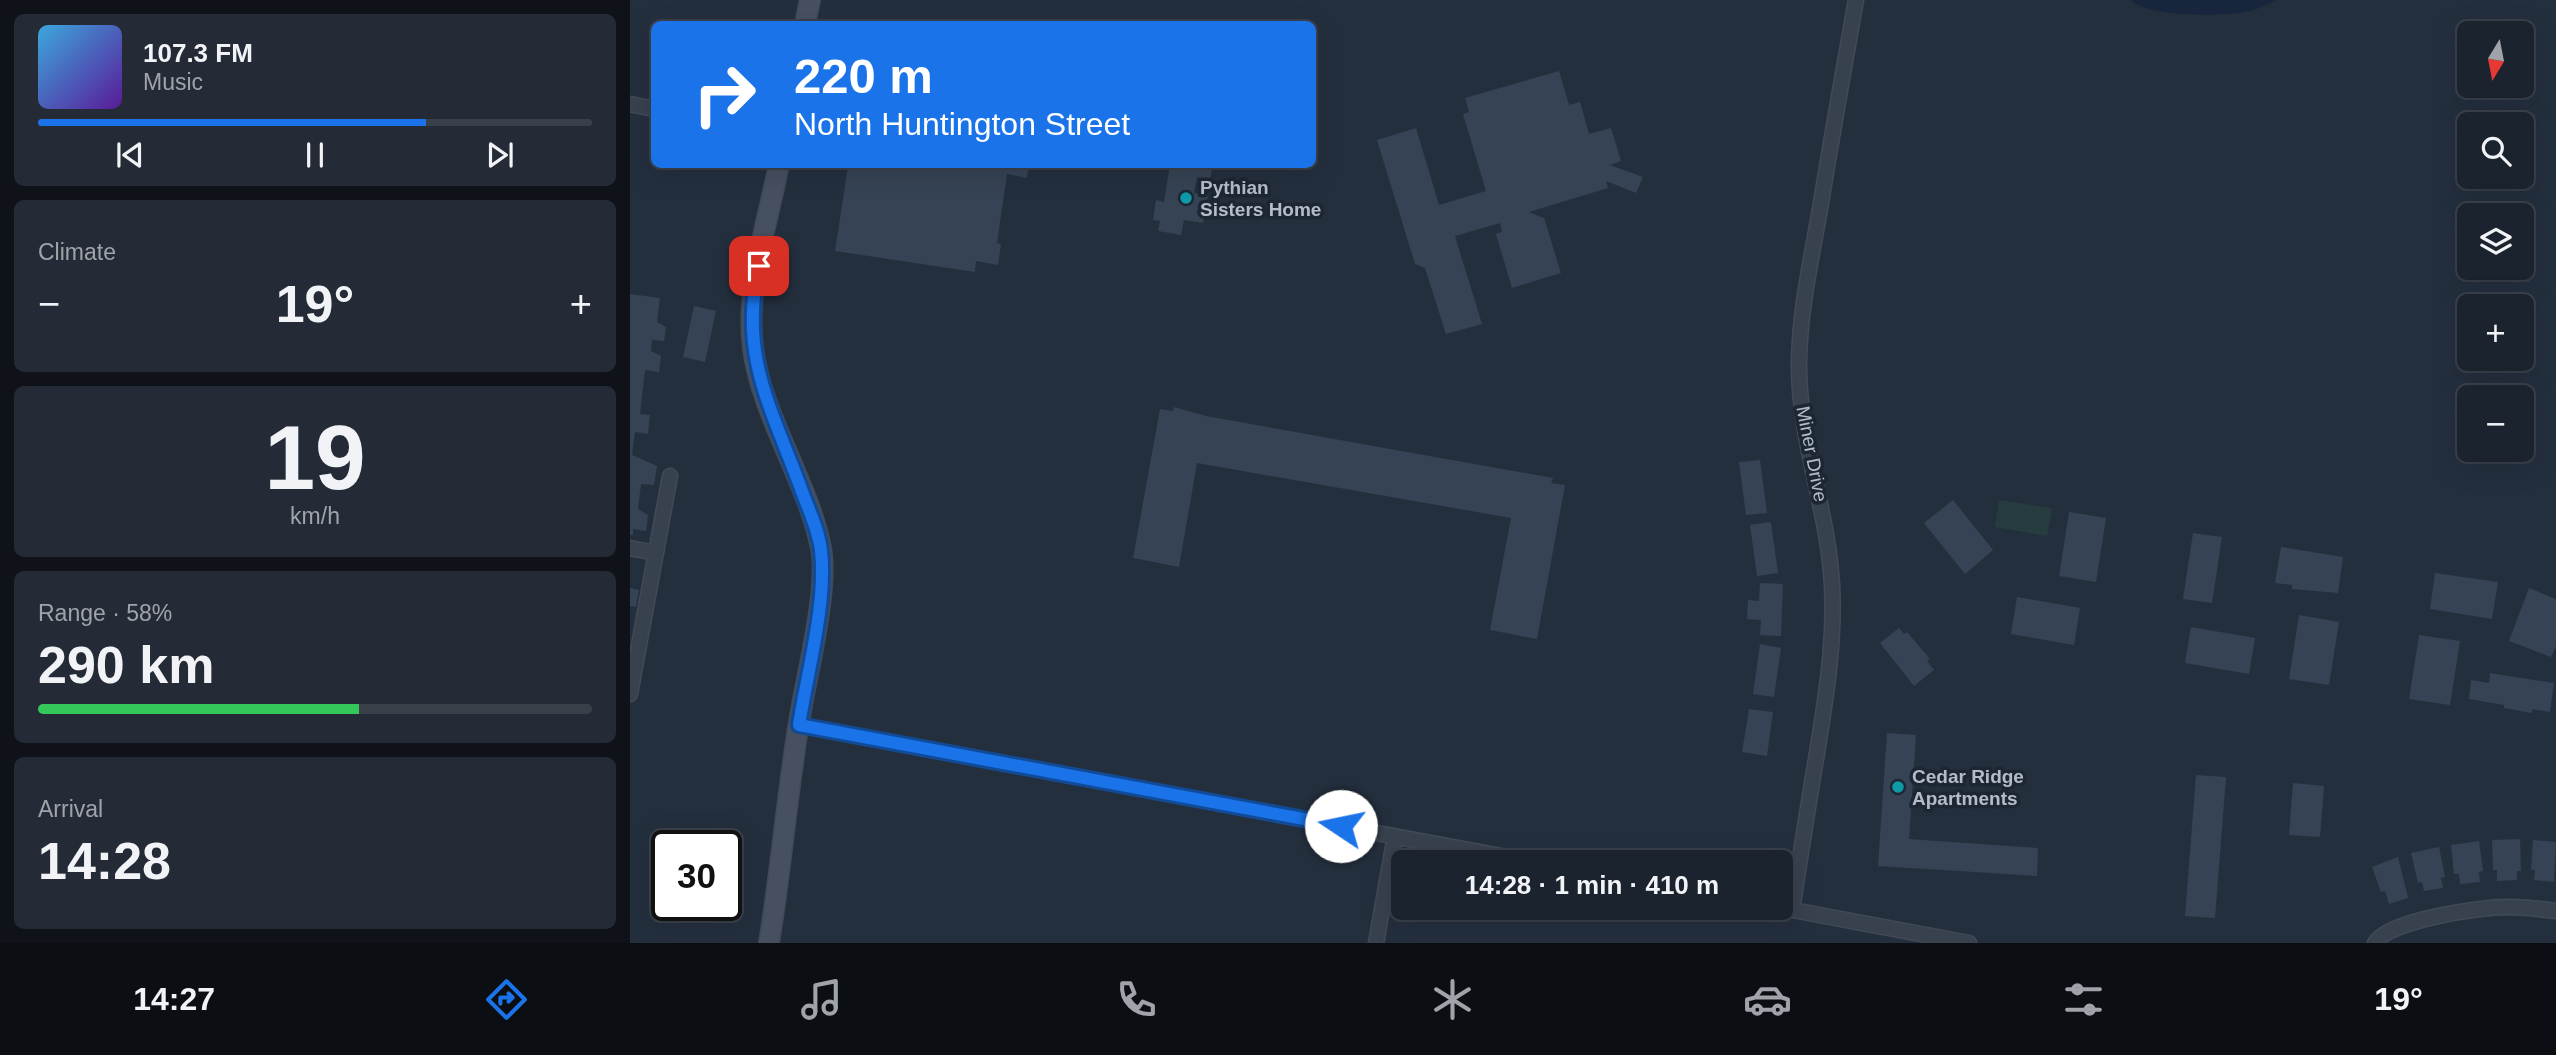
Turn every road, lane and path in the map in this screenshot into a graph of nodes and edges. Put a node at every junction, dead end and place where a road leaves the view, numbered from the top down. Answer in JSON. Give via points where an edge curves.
{"nodes":[{"id":1,"x":810,"y":0,"type":"edge"},
{"id":2,"x":1856,"y":0,"type":"edge"},
{"id":3,"x":806,"y":21,"type":"edge"},
{"id":4,"x":630,"y":104,"type":"edge"},
{"id":5,"x":651,"y":108,"type":"edge"},
{"id":6,"x":778,"y":168,"type":"edge"},
{"id":7,"x":670,"y":476,"type":"dead end"},
{"id":8,"x":630,"y":548,"type":"edge"},
{"id":9,"x":656,"y":553,"type":"junction"},
{"id":10,"x":630,"y":694,"type":"edge"},
{"id":11,"x":799,"y":725,"type":"junction"},
{"id":12,"x":1395,"y":836,"type":"junction"},
{"id":13,"x":1469,"y":850,"type":"edge"},
{"id":14,"x":1793,"y":876,"type":"edge"},
{"id":15,"x":1793,"y":910,"type":"edge"},
{"id":16,"x":2556,"y":911,"type":"edge"},
{"id":17,"x":769,"y":943,"type":"edge"},
{"id":18,"x":1377,"y":943,"type":"edge"},
{"id":19,"x":1969,"y":943,"type":"edge"},
{"id":20,"x":2375,"y":943,"type":"edge"}],
"edges":[{"from":1,"to":3,"type":"street"},
{"from":2,"to":14,"type":"street","name":"Miner Drive","via":[[1801,328],[1801,405],[1828,537],[1833,634]]},
{"from":4,"to":5,"type":"street"},
{"from":6,"to":11,"type":"street","via":[[753,290],[752,348],[821,550],[821,593]]},
{"from":7,"to":9,"type":"street"},
{"from":8,"to":9,"type":"street"},
{"from":9,"to":10,"type":"street"},
{"from":11,"to":12,"type":"street"},
{"from":11,"to":17,"type":"street"},
{"from":12,"to":13,"type":"street"},
{"from":12,"to":18,"type":"street"},
{"from":15,"to":19,"type":"street"},
{"from":16,"to":20,"type":"street","via":[[2508,907],[2439,915],[2389,931]]}]}
